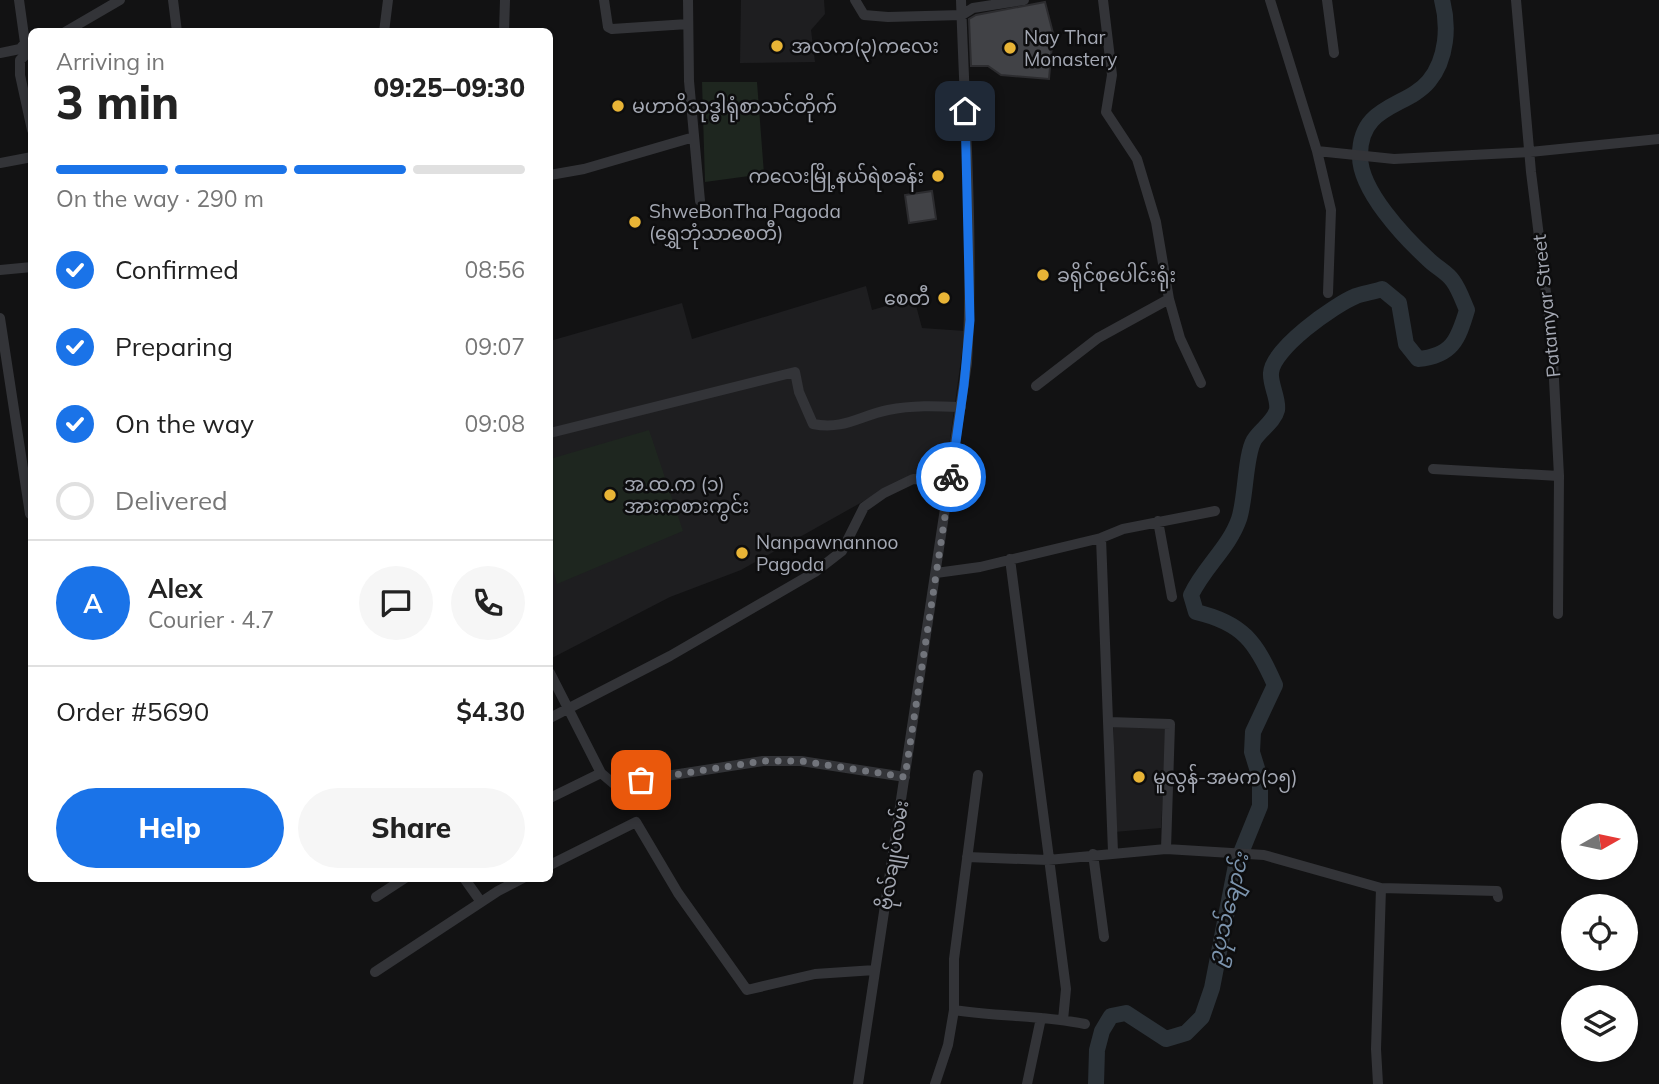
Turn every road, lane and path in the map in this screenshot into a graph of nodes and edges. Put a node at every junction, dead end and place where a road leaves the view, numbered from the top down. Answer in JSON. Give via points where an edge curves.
{"nodes":[{"id":1,"x":19,"y":0,"type":"edge"},
{"id":2,"x":120,"y":0,"type":"edge"},
{"id":3,"x":173,"y":0,"type":"edge"},
{"id":4,"x":388,"y":0,"type":"edge"},
{"id":5,"x":505,"y":0,"type":"edge"},
{"id":6,"x":604,"y":0,"type":"edge"},
{"id":7,"x":688,"y":0,"type":"edge"},
{"id":8,"x":961,"y":0,"type":"edge"},
{"id":9,"x":1024,"y":0,"type":"edge"},
{"id":10,"x":1102,"y":0,"type":"edge"},
{"id":11,"x":1270,"y":0,"type":"edge"},
{"id":12,"x":1328,"y":0,"type":"edge"},
{"id":13,"x":1516,"y":0,"type":"edge"},
{"id":14,"x":855,"y":1,"type":"edge"},
{"id":15,"x":962,"y":15,"type":"junction"},
{"id":16,"x":688,"y":24,"type":"junction"},
{"id":17,"x":72,"y":28,"type":"edge"},
{"id":18,"x":176,"y":28,"type":"edge"},
{"id":19,"x":384,"y":28,"type":"edge"},
{"id":20,"x":504,"y":28,"type":"edge"},
{"id":21,"x":0,"y":53,"type":"edge"},
{"id":22,"x":28,"y":53,"type":"edge"},
{"id":23,"x":1334,"y":53,"type":"dead end"},
{"id":24,"x":28,"y":112,"type":"edge"},
{"id":25,"x":694,"y":137,"type":"junction"},
{"id":26,"x":1659,"y":139,"type":"edge"},
{"id":27,"x":1317,"y":151,"type":"junction"},
{"id":28,"x":1530,"y":152,"type":"junction"},
{"id":29,"x":28,"y":159,"type":"edge"},
{"id":30,"x":0,"y":163,"type":"edge"},
{"id":31,"x":553,"y":174,"type":"edge"},
{"id":32,"x":700,"y":201,"type":"dead end"},
{"id":33,"x":28,"y":267,"type":"edge"},
{"id":34,"x":0,"y":270,"type":"edge"},
{"id":35,"x":1328,"y":293,"type":"dead end"},
{"id":36,"x":1168,"y":299,"type":"junction"},
{"id":37,"x":0,"y":318,"type":"edge"},
{"id":38,"x":1201,"y":383,"type":"dead end"},
{"id":39,"x":1036,"y":386,"type":"dead end"},
{"id":40,"x":961,"y":407,"type":"junction"},
{"id":41,"x":553,"y":432,"type":"edge"},
{"id":42,"x":1433,"y":469,"type":"dead end"},
{"id":43,"x":1559,"y":476,"type":"junction"},
{"id":44,"x":950,"y":480,"type":"junction"},
{"id":45,"x":28,"y":501,"type":"edge"},
{"id":46,"x":1215,"y":511,"type":"dead end"},
{"id":47,"x":1158,"y":521,"type":"junction"},
{"id":48,"x":1101,"y":538,"type":"junction"},
{"id":49,"x":1010,"y":559,"type":"junction"},
{"id":50,"x":936,"y":573,"type":"junction"},
{"id":51,"x":1172,"y":597,"type":"dead end"},
{"id":52,"x":1558,"y":614,"type":"dead end"},
{"id":53,"x":553,"y":679,"type":"edge"},
{"id":54,"x":569,"y":709,"type":"junction"},
{"id":55,"x":553,"y":717,"type":"edge"},
{"id":56,"x":1109,"y":722,"type":"junction"},
{"id":57,"x":601,"y":774,"type":"junction"},
{"id":58,"x":978,"y":775,"type":"dead end"},
{"id":59,"x":905,"y":777,"type":"junction"},
{"id":60,"x":553,"y":797,"type":"edge"},
{"id":61,"x":1166,"y":849,"type":"junction"},
{"id":62,"x":1113,"y":852,"type":"junction"},
{"id":63,"x":1093,"y":854,"type":"junction"},
{"id":64,"x":967,"y":857,"type":"junction"},
{"id":65,"x":1048,"y":860,"type":"junction"},
{"id":66,"x":553,"y":863,"type":"edge"},
{"id":67,"x":399,"y":882,"type":"edge"},
{"id":68,"x":467,"y":882,"type":"edge"},
{"id":69,"x":516,"y":882,"type":"edge"},
{"id":70,"x":1381,"y":888,"type":"junction"},
{"id":71,"x":376,"y":897,"type":"dead end"},
{"id":72,"x":1498,"y":897,"type":"dead end"},
{"id":73,"x":481,"y":902,"type":"junction"},
{"id":74,"x":1104,"y":937,"type":"dead end"},
{"id":75,"x":875,"y":970,"type":"junction"},
{"id":76,"x":375,"y":972,"type":"dead end"},
{"id":77,"x":954,"y":1010,"type":"junction"},
{"id":78,"x":1041,"y":1018,"type":"junction"},
{"id":79,"x":1063,"y":1020,"type":"junction"},
{"id":80,"x":1085,"y":1024,"type":"dead end"},
{"id":81,"x":858,"y":1084,"type":"edge"},
{"id":82,"x":934,"y":1084,"type":"edge"},
{"id":83,"x":1027,"y":1084,"type":"edge"},
{"id":84,"x":1378,"y":1084,"type":"edge"}],
"edges":[{"from":1,"to":21,"type":"street","via":[[24,43],[20,49]]},
{"from":2,"to":17,"type":"street"},
{"from":3,"to":18,"type":"street"},
{"from":4,"to":19,"type":"street"},
{"from":5,"to":20,"type":"street"},
{"from":6,"to":16,"type":"street","via":[[612,29]]},
{"from":7,"to":16,"type":"street"},
{"from":8,"to":15,"type":"street","name":"ဗိုလ်ချုပ်လမ်း"},
{"from":9,"to":15,"type":"street","via":[[974,8]]},
{"from":10,"to":36,"type":"street","via":[[1112,75],[1107,112],[1137,159],[1156,222]]},
{"from":11,"to":27,"type":"street"},
{"from":12,"to":23,"type":"street"},
{"from":13,"to":28,"type":"street","name":"Patamyar Street"},
{"from":14,"to":15,"type":"street","via":[[864,15]]},
{"from":15,"to":40,"type":"street","name":"ဗိုလ်ချုပ်လမ်း","via":[[970,320]]},
{"from":16,"to":25,"type":"street"},
{"from":22,"to":24,"type":"street","via":[[20,60]]},
{"from":25,"to":31,"type":"street"},
{"from":25,"to":32,"type":"street"},
{"from":26,"to":28,"type":"street"},
{"from":27,"to":28,"type":"street","via":[[1394,159]]},
{"from":27,"to":35,"type":"street","via":[[1331,210]]},
{"from":28,"to":43,"type":"street","name":"Patamyar Street","via":[[1552,341]]},
{"from":29,"to":30,"type":"street"},
{"from":33,"to":34,"type":"street"},
{"from":36,"to":38,"type":"street"},
{"from":36,"to":39,"type":"street","via":[[1098,338]]},
{"from":37,"to":45,"type":"street"},
{"from":40,"to":41,"type":"street","via":[[923,405],[832,428],[813,424],[795,372]]},
{"from":40,"to":44,"type":"street","name":"ဗိုလ်ချုပ်လမ်း"},
{"from":42,"to":43,"type":"street"},
{"from":43,"to":52,"type":"street","name":"Patamyar Street"},
{"from":44,"to":50,"type":"street","name":"ဗိုလ်ချုပ်လမ်း"},
{"from":44,"to":54,"type":"street","via":[[913,479],[884,493],[864,507],[842,551],[815,572],[702,639]]},
{"from":46,"to":47,"type":"street"},
{"from":47,"to":48,"type":"street"},
{"from":47,"to":51,"type":"street"},
{"from":48,"to":49,"type":"street"},
{"from":48,"to":56,"type":"street"},
{"from":49,"to":50,"type":"street"},
{"from":49,"to":65,"type":"street"},
{"from":50,"to":59,"type":"street","name":"ဗိုလ်ချုပ်လမ်း"},
{"from":53,"to":54,"type":"street"},
{"from":54,"to":55,"type":"street"},
{"from":54,"to":57,"type":"street"},
{"from":56,"to":61,"type":"street","via":[[1170,724]]},
{"from":56,"to":62,"type":"street"},
{"from":57,"to":59,"type":"street","via":[[614,784],[763,761],[801,761]]},
{"from":57,"to":60,"type":"street"},
{"from":58,"to":64,"type":"street"},
{"from":59,"to":75,"type":"street","name":"ဗိုလ်ချုပ်လမ်း"},
{"from":61,"to":62,"type":"street"},
{"from":61,"to":70,"type":"street","via":[[1264,855]]},
{"from":62,"to":63,"type":"street"},
{"from":63,"to":65,"type":"street"},
{"from":63,"to":74,"type":"street"},
{"from":64,"to":65,"type":"street"},
{"from":64,"to":77,"type":"street","via":[[954,959]]},
{"from":65,"to":79,"type":"street","via":[[1066,989]]},
{"from":66,"to":75,"type":"street","via":[[636,821],[678,893],[747,990],[815,974]]},
{"from":67,"to":71,"type":"street"},
{"from":68,"to":73,"type":"street"},
{"from":69,"to":73,"type":"street"},
{"from":70,"to":72,"type":"street","via":[[1497,891]]},
{"from":70,"to":84,"type":"street"},
{"from":73,"to":76,"type":"street"},
{"from":75,"to":81,"type":"street","name":"ဗိုလ်ချုပ်လမ်း"},
{"from":77,"to":78,"type":"street"},
{"from":77,"to":82,"type":"street"},
{"from":78,"to":79,"type":"street"},
{"from":78,"to":83,"type":"street"},
{"from":79,"to":80,"type":"street"}]}
